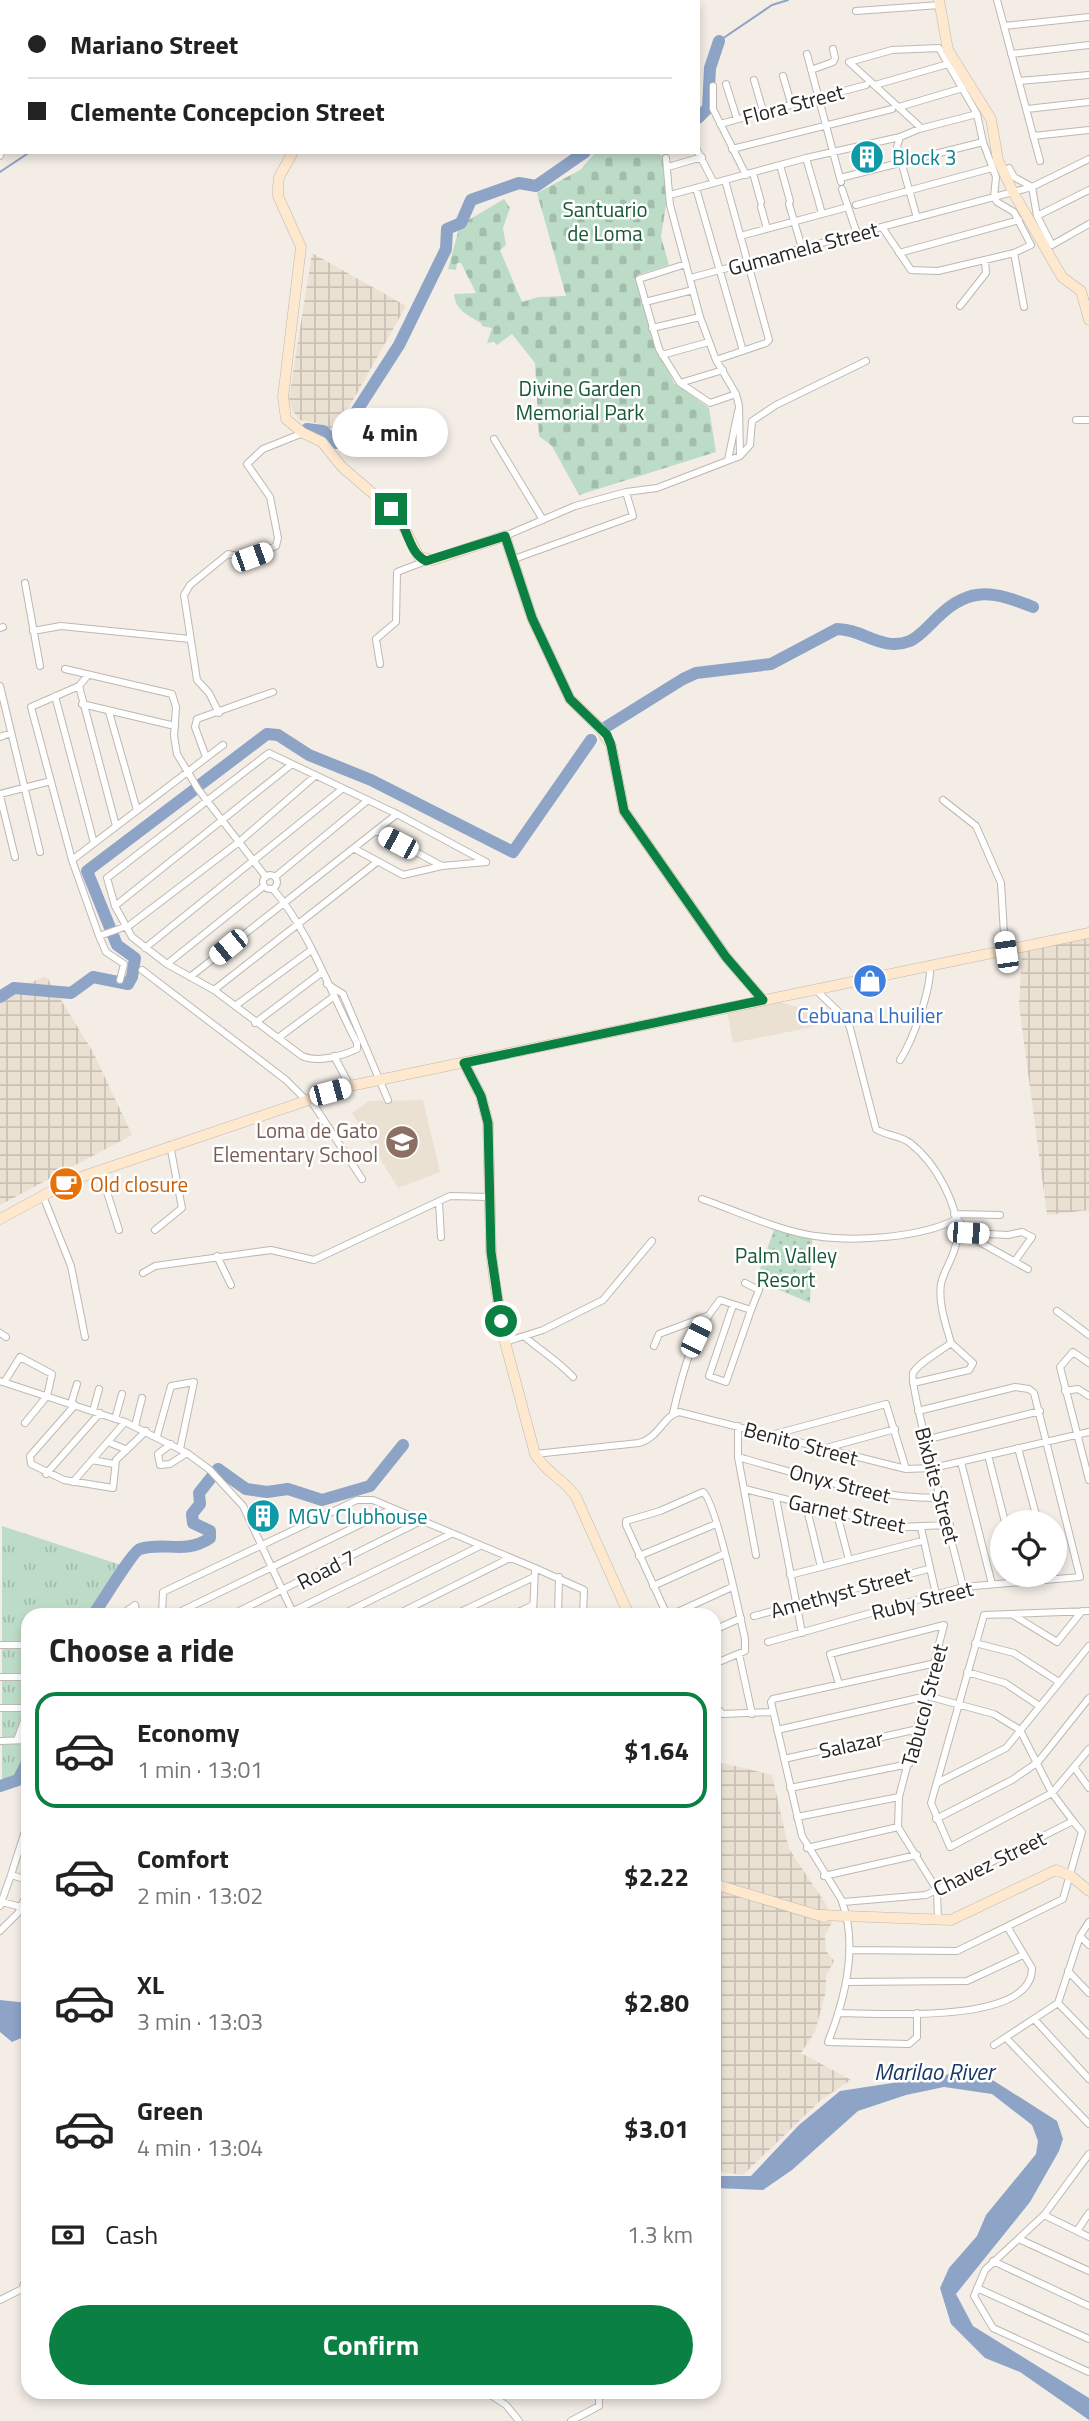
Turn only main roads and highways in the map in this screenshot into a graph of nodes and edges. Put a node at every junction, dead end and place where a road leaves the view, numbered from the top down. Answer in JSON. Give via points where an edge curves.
{"nodes":[{"id":1,"x":939,"y":2,"type":"edge"},
{"id":2,"x":292,"y":154,"type":"edge"},
{"id":3,"x":1089,"y":320,"type":"edge"},
{"id":4,"x":1089,"y":933,"type":"edge"},
{"id":5,"x":763,"y":1000,"type":"junction"},
{"id":6,"x":464,"y":1063,"type":"junction"},
{"id":7,"x":0,"y":1219,"type":"edge"},
{"id":8,"x":626,"y":1608,"type":"edge"},
{"id":9,"x":721,"y":1886,"type":"edge"},
{"id":10,"x":1089,"y":1891,"type":"edge"}],
"edges":[{"from":1,"to":3,"type":"main road","via":[[948,50],[991,118],[1008,193],[1062,277],[1081,291]]},
{"from":2,"to":5,"type":"main road","via":[[278,187],[300,247],[282,404],[286,419],[322,442],[342,467],[398,514],[415,553],[426,561],[505,536],[532,618],[570,699],[607,735],[624,811],[726,957]]},
{"from":4,"to":5,"type":"main road"},
{"from":5,"to":6,"type":"main road"},
{"from":6,"to":7,"type":"main road","via":[[307,1098],[100,1170]]},
{"from":6,"to":8,"type":"main road","via":[[481,1096],[488,1123],[491,1252],[505,1342],[535,1454],[576,1497]]},
{"from":9,"to":10,"type":"main road","via":[[819,1915],[938,1920],[959,1917],[1050,1871],[1062,1871]]}]}
